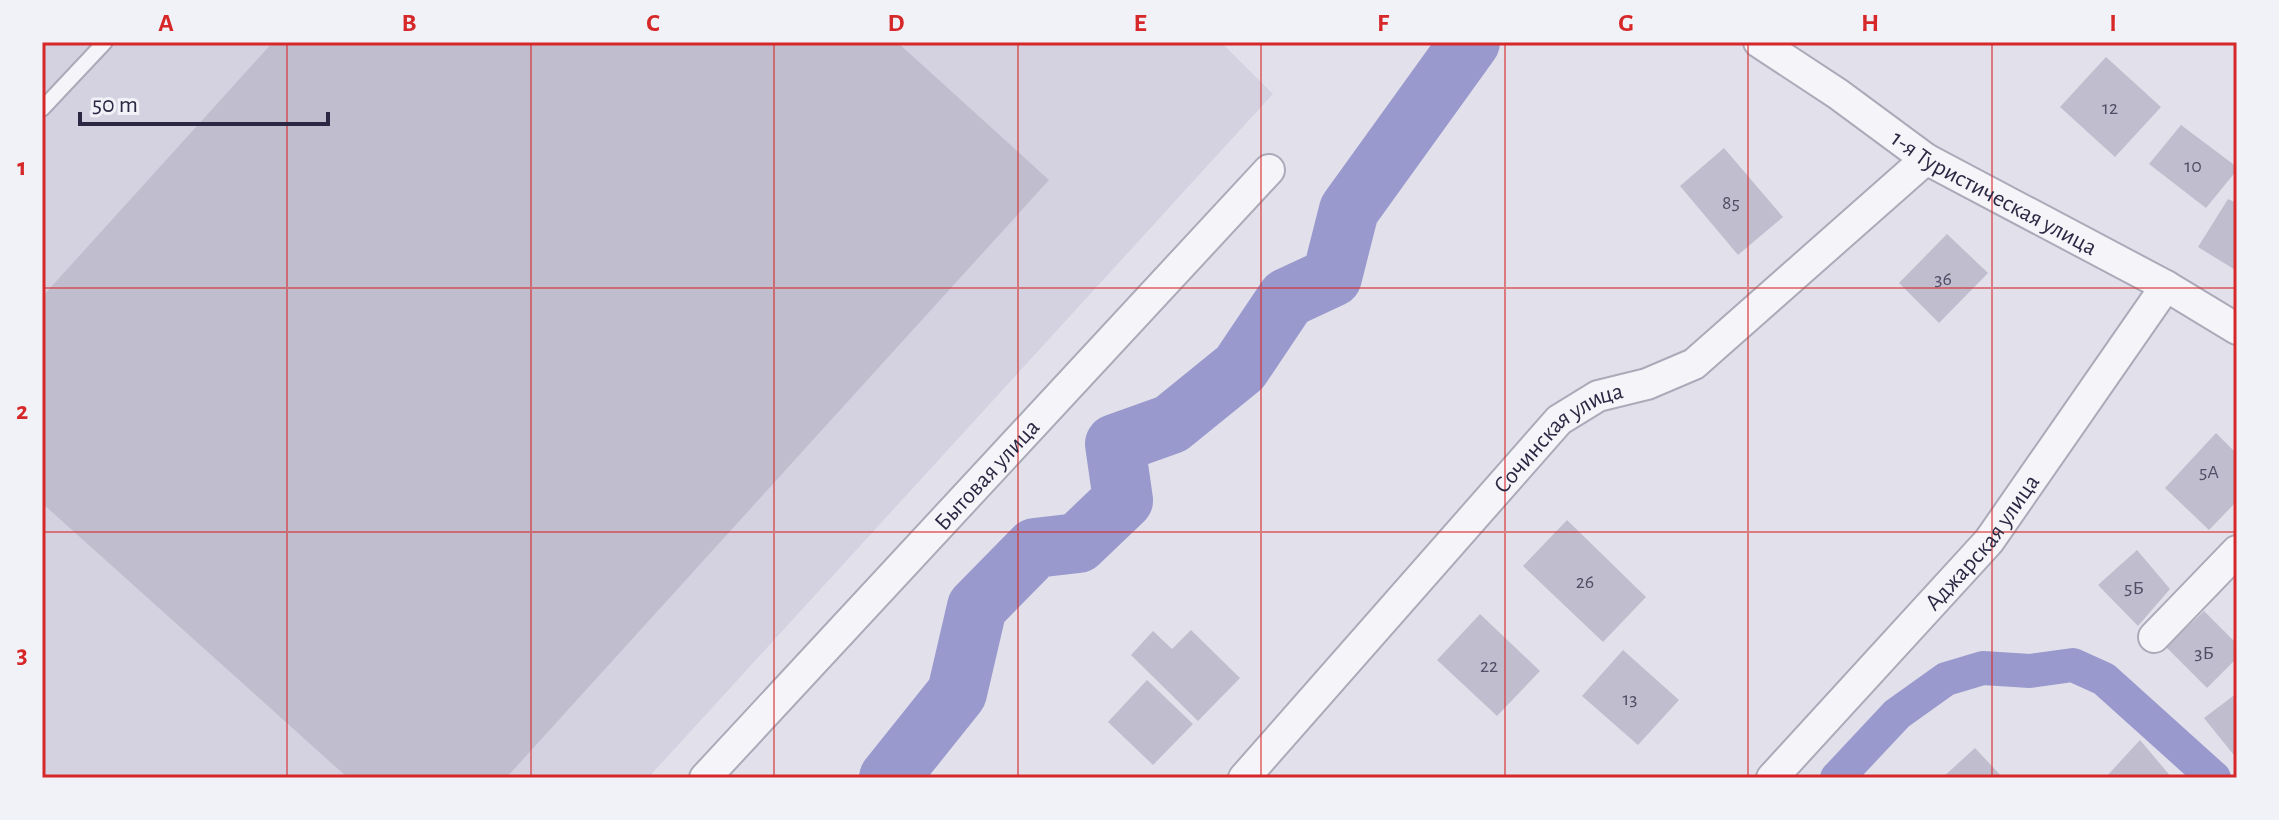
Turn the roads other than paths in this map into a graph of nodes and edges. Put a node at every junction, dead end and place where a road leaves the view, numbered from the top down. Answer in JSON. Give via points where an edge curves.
{"nodes":[{"id":1,"x":105,"y":42,"type":"edge"},
{"id":2,"x":1759,"y":42,"type":"edge"},
{"id":3,"x":42,"y":109,"type":"edge"},
{"id":4,"x":1926,"y":159,"type":"junction"},
{"id":5,"x":1269,"y":170,"type":"dead end"},
{"id":6,"x":2166,"y":286,"type":"junction"},
{"id":7,"x":2237,"y":329,"type":"edge"},
{"id":8,"x":2237,"y":551,"type":"edge"},
{"id":9,"x":2154,"y":637,"type":"dead end"},
{"id":10,"x":705,"y":778,"type":"edge"},
{"id":11,"x":1244,"y":778,"type":"edge"},
{"id":12,"x":1772,"y":778,"type":"edge"}],
"edges":[{"from":1,"to":3,"type":"lane"},
{"from":2,"to":4,"type":"street","name":"1-я Туристическая улица"},
{"from":4,"to":6,"type":"street","name":"1-я Туристическая улица"},
{"from":4,"to":11,"type":"street","name":"Сочинская улица","via":[[1694,364],[1647,384],[1598,396],[1559,420]]},
{"from":5,"to":10,"type":"street","name":"Бытовая улица"},
{"from":6,"to":7,"type":"street","name":"1-я Туристическая улица"},
{"from":6,"to":12,"type":"street","name":"Аджарская улица","via":[[1989,541]]},
{"from":8,"to":9,"type":"street"}]}
